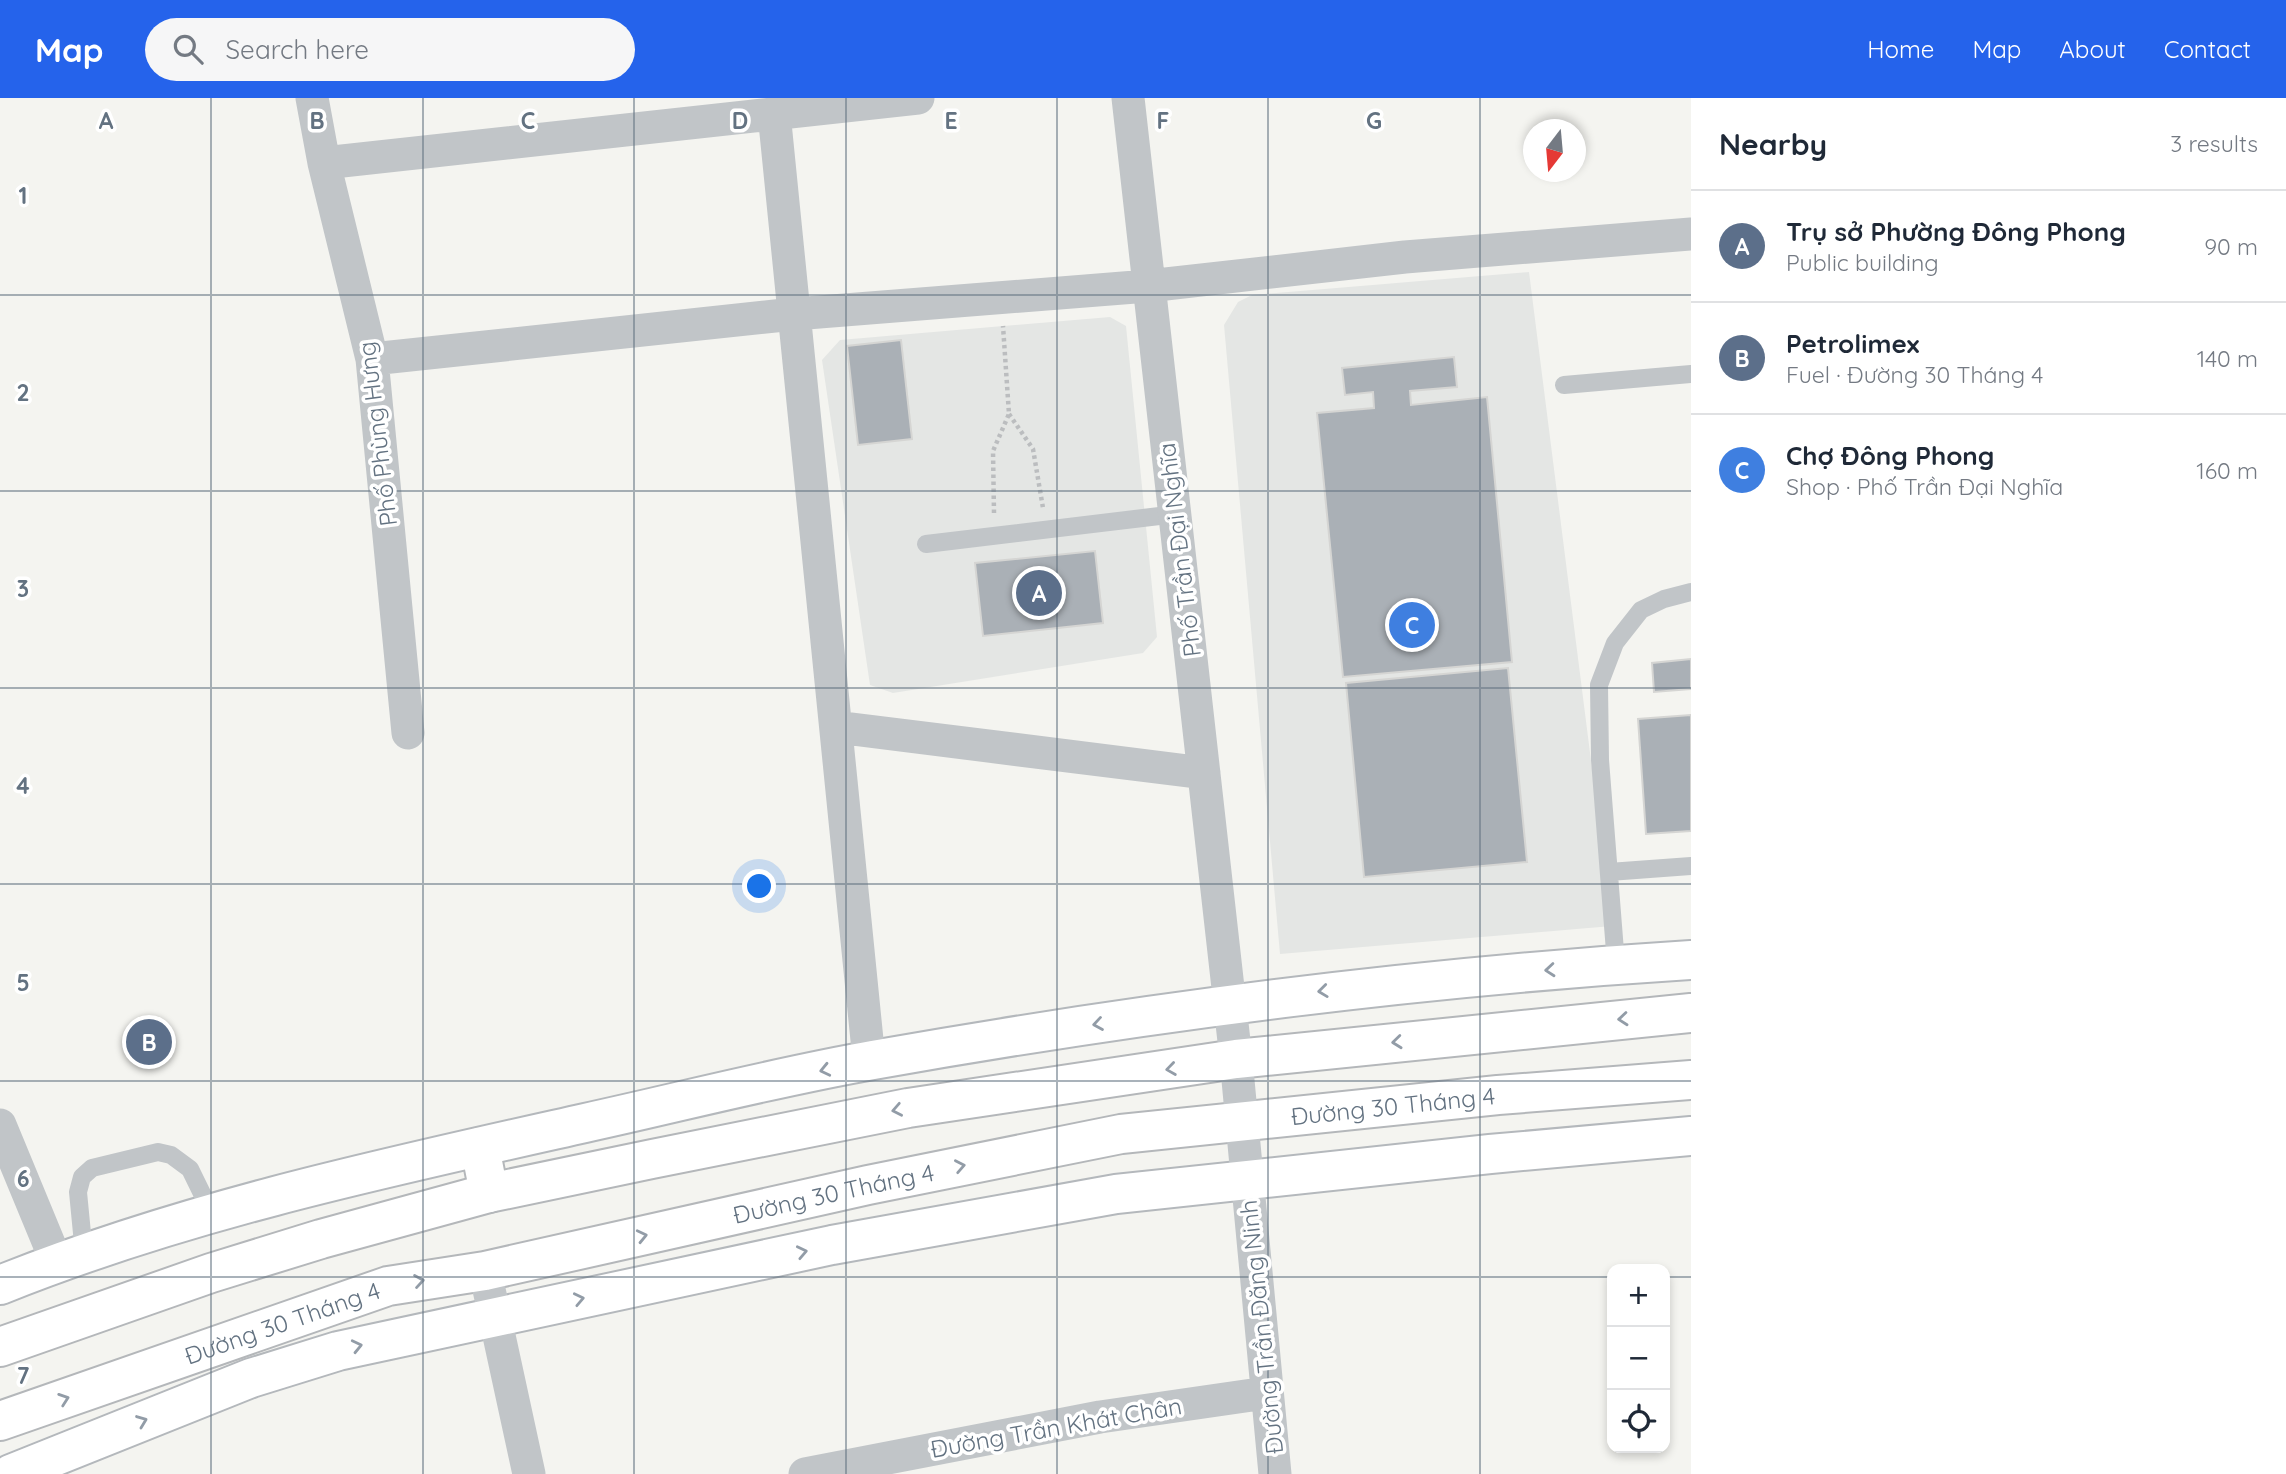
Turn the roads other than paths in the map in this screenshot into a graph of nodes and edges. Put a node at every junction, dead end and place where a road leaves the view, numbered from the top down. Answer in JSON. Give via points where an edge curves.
{"nodes":[{"id":1,"x":312,"y":98,"type":"edge"},
{"id":2,"x":918,"y":98,"type":"edge"},
{"id":3,"x":1128,"y":98,"type":"edge"},
{"id":4,"x":774,"y":113,"type":"junction"},
{"id":5,"x":324,"y":163,"type":"junction"},
{"id":6,"x":1691,"y":234,"type":"edge"},
{"id":7,"x":1148,"y":286,"type":"junction"},
{"id":8,"x":794,"y":314,"type":"junction"},
{"id":9,"x":372,"y":359,"type":"junction"},
{"id":10,"x":1691,"y":374,"type":"edge"},
{"id":11,"x":1564,"y":385,"type":"dead end"},
{"id":12,"x":1176,"y":514,"type":"junction"},
{"id":13,"x":926,"y":544,"type":"dead end"},
{"id":14,"x":1691,"y":592,"type":"edge"},
{"id":15,"x":836,"y":727,"type":"junction"},
{"id":16,"x":408,"y":733,"type":"dead end"},
{"id":17,"x":1204,"y":773,"type":"junction"},
{"id":18,"x":1691,"y":866,"type":"edge"},
{"id":19,"x":1609,"y":872,"type":"junction"},
{"id":20,"x":1691,"y":960,"type":"edge"},
{"id":21,"x":1616,"y":964,"type":"junction"},
{"id":22,"x":1230,"y":1003,"type":"junction"},
{"id":23,"x":1691,"y":1013,"type":"edge"},
{"id":24,"x":1236,"y":1059,"type":"junction"},
{"id":25,"x":869,"y":1060,"type":"junction"},
{"id":26,"x":1691,"y":1080,"type":"edge"},
{"id":27,"x":1241,"y":1119,"type":"junction"},
{"id":28,"x":0,"y":1125,"type":"edge"},
{"id":29,"x":1691,"y":1136,"type":"edge"},
{"id":30,"x":480,"y":1147,"type":"junction"},
{"id":31,"x":1246,"y":1179,"type":"junction"},
{"id":32,"x":489,"y":1193,"type":"junction"},
{"id":33,"x":212,"y":1214,"type":"junction"},
{"id":34,"x":71,"y":1258,"type":"junction"},
{"id":35,"x":485,"y":1271,"type":"junction"},
{"id":36,"x":0,"y":1285,"type":"edge"},
{"id":37,"x":494,"y":1317,"type":"junction"},
{"id":38,"x":0,"y":1347,"type":"edge"},
{"id":39,"x":1266,"y":1393,"type":"junction"},
{"id":40,"x":0,"y":1421,"type":"edge"},
{"id":41,"x":10,"y":1474,"type":"edge"},
{"id":42,"x":529,"y":1474,"type":"edge"},
{"id":43,"x":805,"y":1474,"type":"edge"},
{"id":44,"x":1275,"y":1474,"type":"edge"}],
"edges":[{"from":1,"to":5,"type":"street","name":"Phố Phùng Hưng"},
{"from":2,"to":4,"type":"street"},
{"from":3,"to":7,"type":"street","name":"Phố Trần Đại Nghĩa"},
{"from":4,"to":5,"type":"street"},
{"from":4,"to":8,"type":"street"},
{"from":5,"to":9,"type":"street","name":"Phố Phùng Hưng"},
{"from":6,"to":7,"type":"street","via":[[1405,257]]},
{"from":7,"to":8,"type":"street"},
{"from":7,"to":12,"type":"street","name":"Phố Trần Đại Nghĩa"},
{"from":8,"to":9,"type":"street"},
{"from":8,"to":15,"type":"street"},
{"from":9,"to":16,"type":"street","name":"Phố Phùng Hưng"},
{"from":10,"to":11,"type":"lane"},
{"from":12,"to":13,"type":"lane"},
{"from":12,"to":17,"type":"street","name":"Phố Trần Đại Nghĩa"},
{"from":14,"to":19,"type":"lane","via":[[1641,610],[1615,643],[1599,685]]},
{"from":15,"to":17,"type":"street"},
{"from":15,"to":25,"type":"street"},
{"from":17,"to":22,"type":"street","name":"Phố Trần Đại Nghĩa"},
{"from":18,"to":19,"type":"lane"},
{"from":19,"to":21,"type":"lane"},
{"from":20,"to":21,"type":"main road"},
{"from":21,"to":22,"type":"main road","one_way":true},
{"from":22,"to":24,"type":"street","name":"Phố Trần Đại Nghĩa"},
{"from":22,"to":25,"type":"main road","one_way":true},
{"from":23,"to":24,"type":"main road","one_way":true},
{"from":24,"to":27,"type":"street","name":"Phố Trần Đại Nghĩa"},
{"from":24,"to":32,"type":"main road","one_way":true,"via":[[908,1108]]},
{"from":25,"to":30,"type":"main road","one_way":true},
{"from":26,"to":27,"type":"main road","name":"Đường 30 Tháng 4"},
{"from":27,"to":31,"type":"street","name":"Đường Trần Đăng Ninh"},
{"from":35,"to":27,"type":"main road","name":"Đường 30 Tháng 4","one_way":true,"via":[[1121,1134]]},
{"from":28,"to":34,"type":"street"},
{"from":29,"to":31,"type":"main road","name":"Đường 30 Tháng 4"},
{"from":30,"to":32,"type":"main road"},
{"from":30,"to":33,"type":"main road"},
{"from":37,"to":31,"type":"main road","name":"Đường 30 Tháng 4","one_way":true,"via":[[832,1245],[1116,1194]]},
{"from":31,"to":39,"type":"street","name":"Đường Trần Đăng Ninh"},
{"from":32,"to":38,"type":"main road","via":[[211,1273]]},
{"from":33,"to":34,"type":"main road"},
{"from":33,"to":34,"type":"lane","via":[[190,1168],[171,1155],[158,1152],[93,1168],[82,1177],[78,1192]]},
{"from":34,"to":36,"type":"main road"},
{"from":35,"to":37,"type":"street"},
{"from":40,"to":35,"type":"main road","name":"Đường 30 Tháng 4","one_way":true,"via":[[388,1286]]},
{"from":41,"to":37,"type":"main road","name":"Đường 30 Tháng 4","one_way":true,"via":[[251,1378],[338,1350]]},
{"from":37,"to":42,"type":"street"},
{"from":39,"to":43,"type":"street","name":"Đường Trần Khát Chân","via":[[1100,1417]]},
{"from":39,"to":44,"type":"street","name":"Đường Trần Đăng Ninh"}]}
